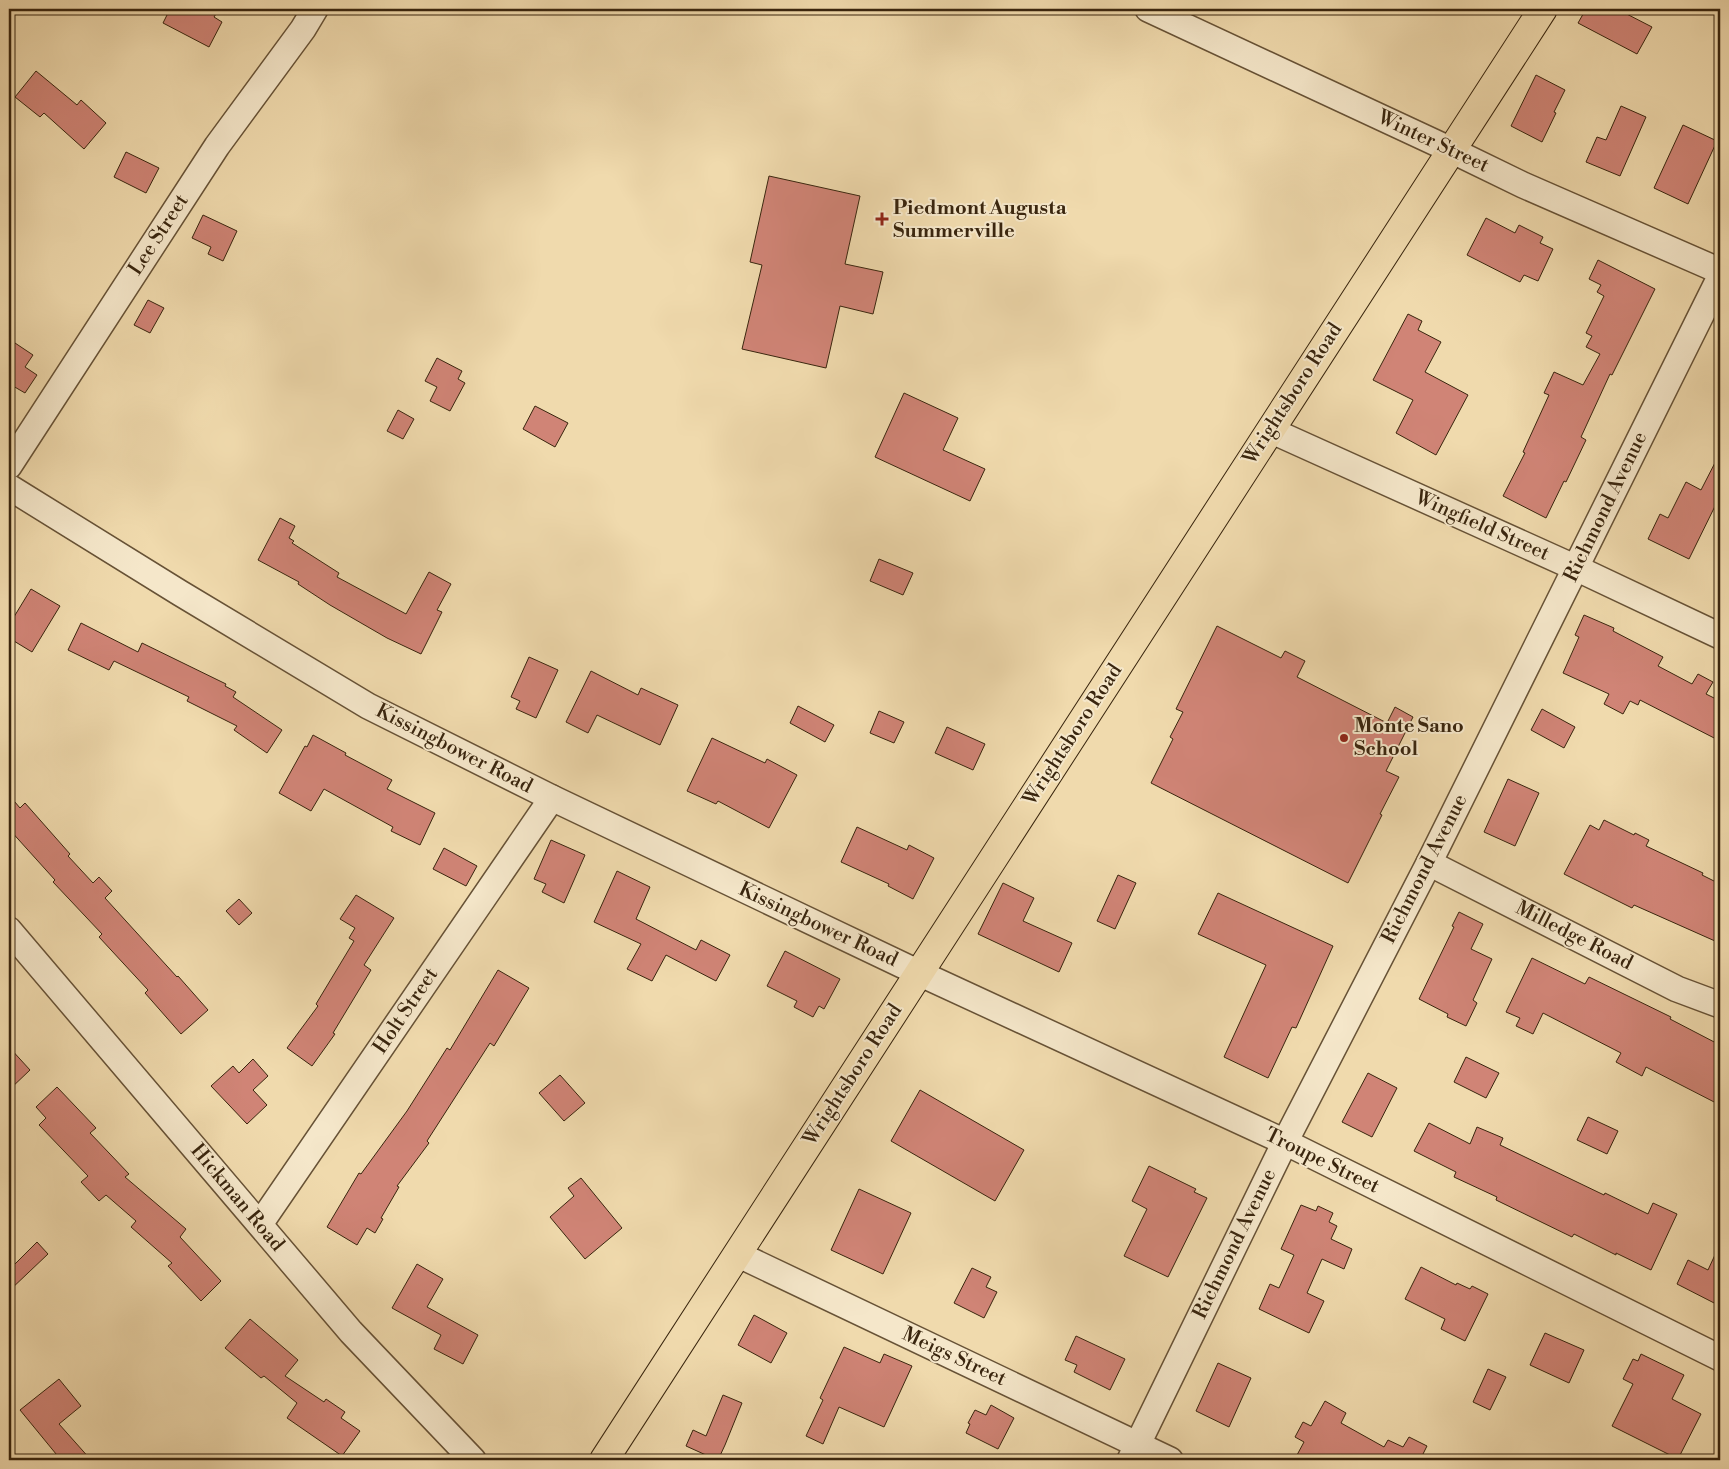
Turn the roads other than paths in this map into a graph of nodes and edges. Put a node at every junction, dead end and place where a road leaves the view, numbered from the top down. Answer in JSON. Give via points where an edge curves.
{"nodes":[{"id":1,"x":315,"y":9,"type":"edge"},
{"id":2,"x":1148,"y":9,"type":"edge"},
{"id":3,"x":1542,"y":9,"type":"edge"},
{"id":4,"x":1451,"y":150,"type":"junction"},
{"id":5,"x":1720,"y":270,"type":"edge"},
{"id":6,"x":1720,"y":277,"type":"edge"},
{"id":7,"x":1270,"y":430,"type":"junction"},
{"id":8,"x":9,"y":466,"type":"edge"},
{"id":9,"x":9,"y":487,"type":"edge"},
{"id":10,"x":1576,"y":568,"type":"junction"},
{"id":11,"x":1720,"y":636,"type":"edge"},
{"id":12,"x":552,"y":798,"type":"junction"},
{"id":13,"x":1429,"y":863,"type":"junction"},
{"id":14,"x":9,"y":930,"type":"edge"},
{"id":15,"x":919,"y":973,"type":"junction"},
{"id":16,"x":1720,"y":1005,"type":"edge"},
{"id":17,"x":1285,"y":1142,"type":"junction"},
{"id":18,"x":260,"y":1224,"type":"junction"},
{"id":19,"x":737,"y":1254,"type":"junction"},
{"id":20,"x":1720,"y":1358,"type":"edge"},
{"id":21,"x":1134,"y":1452,"type":"edge"},
{"id":22,"x":473,"y":1460,"type":"edge"},
{"id":23,"x":604,"y":1460,"type":"edge"},
{"id":24,"x":1170,"y":1460,"type":"edge"}],
"edges":[{"from":1,"to":8,"type":"street","name":"Lee Street","via":[[217,146]]},
{"from":2,"to":4,"type":"street","name":"Winter Street"},
{"from":3,"to":4,"type":"main road","name":"Wrightsboro Road"},
{"from":4,"to":5,"type":"street","name":"Winter Street","via":[[1523,185]]},
{"from":4,"to":7,"type":"main road","name":"Wrightsboro Road"},
{"from":6,"to":10,"type":"street","name":"Richmond Avenue"},
{"from":7,"to":10,"type":"street","name":"Wingfield Street"},
{"from":7,"to":15,"type":"main road","name":"Wrightsboro Road"},
{"from":9,"to":12,"type":"street","name":"Kissingbower Road","via":[[368,706]]},
{"from":10,"to":11,"type":"street","name":"Wingfield Street"},
{"from":10,"to":13,"type":"street","name":"Richmond Avenue"},
{"from":12,"to":15,"type":"street","name":"Kissingbower Road"},
{"from":12,"to":18,"type":"street","name":"Holt Street"},
{"from":13,"to":16,"type":"street","name":"Milledge Road","via":[[1677,989]]},
{"from":13,"to":17,"type":"street","name":"Richmond Avenue"},
{"from":14,"to":18,"type":"street","name":"Hickman Road"},
{"from":15,"to":17,"type":"street","name":"Troupe Street"},
{"from":15,"to":19,"type":"main road","name":"Wrightsboro Road"},
{"from":17,"to":20,"type":"street","name":"Troupe Street"},
{"from":17,"to":21,"type":"street","name":"Richmond Avenue"},
{"from":18,"to":22,"type":"street","name":"Hickman Road","via":[[351,1332]]},
{"from":19,"to":21,"type":"street","name":"Meigs Street"},
{"from":19,"to":23,"type":"main road","name":"Wrightsboro Road"},
{"from":21,"to":24,"type":"street","name":"Meigs Street"}]}
